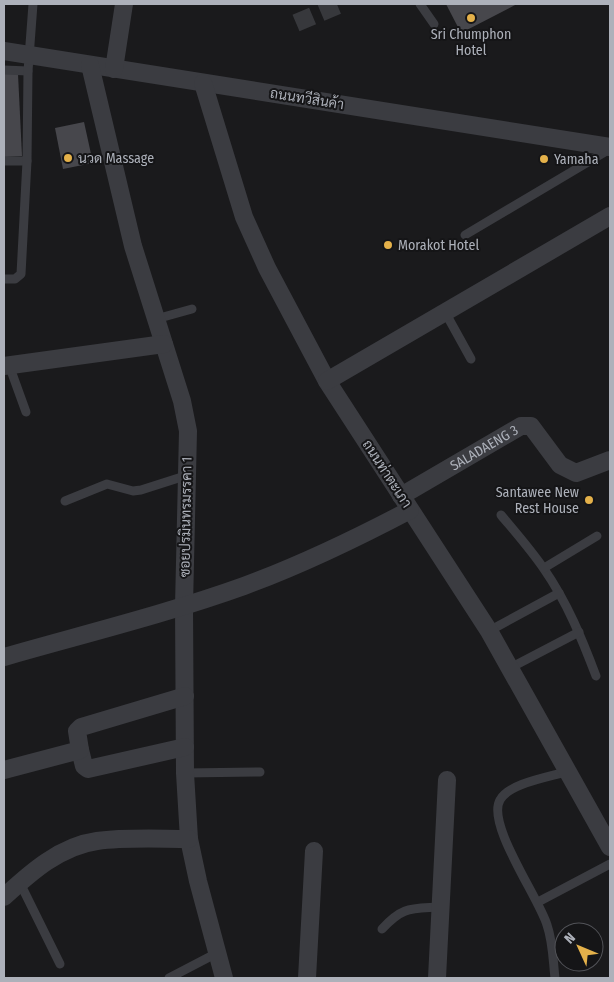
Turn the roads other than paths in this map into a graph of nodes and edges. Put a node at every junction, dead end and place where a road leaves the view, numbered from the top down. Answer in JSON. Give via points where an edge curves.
{"nodes":[{"id":1,"x":33,"y":4,"type":"edge"},
{"id":2,"x":124,"y":4,"type":"edge"},
{"id":3,"x":420,"y":4,"type":"edge"},
{"id":4,"x":434,"y":24,"type":"dead end"},
{"id":5,"x":4,"y":51,"type":"edge"},
{"id":6,"x":28,"y":63,"type":"junction"},
{"id":7,"x":90,"y":65,"type":"junction"},
{"id":8,"x":114,"y":69,"type":"junction"},
{"id":9,"x":4,"y":70,"type":"edge"},
{"id":10,"x":203,"y":83,"type":"junction"},
{"id":11,"x":610,"y":148,"type":"edge"},
{"id":12,"x":4,"y":160,"type":"edge"},
{"id":13,"x":27,"y":161,"type":"junction"},
{"id":14,"x":610,"y":216,"type":"edge"},
{"id":15,"x":465,"y":235,"type":"dead end"},
{"id":16,"x":4,"y":279,"type":"edge"},
{"id":17,"x":192,"y":309,"type":"dead end"},
{"id":18,"x":445,"y":312,"type":"junction"},
{"id":19,"x":156,"y":319,"type":"junction"},
{"id":20,"x":164,"y":344,"type":"junction"},
{"id":21,"x":471,"y":359,"type":"dead end"},
{"id":22,"x":6,"y":366,"type":"edge"},
{"id":23,"x":328,"y":381,"type":"junction"},
{"id":24,"x":26,"y":412,"type":"dead end"},
{"id":25,"x":610,"y":460,"type":"edge"},
{"id":26,"x":188,"y":474,"type":"junction"},
{"id":27,"x":65,"y":501,"type":"dead end"},
{"id":28,"x":406,"y":503,"type":"junction"},
{"id":29,"x":501,"y":515,"type":"dead end"},
{"id":30,"x":597,"y":536,"type":"dead end"},
{"id":31,"x":544,"y":568,"type":"junction"},
{"id":32,"x":559,"y":593,"type":"junction"},
{"id":33,"x":184,"y":606,"type":"junction"},
{"id":34,"x":489,"y":631,"type":"junction"},
{"id":35,"x":579,"y":632,"type":"junction"},
{"id":36,"x":4,"y":657,"type":"edge"},
{"id":37,"x":510,"y":668,"type":"junction"},
{"id":38,"x":596,"y":676,"type":"dead end"},
{"id":39,"x":185,"y":696,"type":"junction"},
{"id":40,"x":185,"y":747,"type":"junction"},
{"id":41,"x":80,"y":750,"type":"junction"},
{"id":42,"x":4,"y":770,"type":"edge"},
{"id":43,"x":568,"y":771,"type":"junction"},
{"id":44,"x":260,"y":772,"type":"dead end"},
{"id":45,"x":185,"y":773,"type":"junction"},
{"id":46,"x":447,"y":780,"type":"dead end"},
{"id":47,"x":189,"y":839,"type":"junction"},
{"id":48,"x":610,"y":847,"type":"edge"},
{"id":49,"x":314,"y":851,"type":"dead end"},
{"id":50,"x":610,"y":864,"type":"edge"},
{"id":51,"x":20,"y":883,"type":"junction"},
{"id":52,"x":4,"y":897,"type":"edge"},
{"id":53,"x":538,"y":902,"type":"junction"},
{"id":54,"x":440,"y":907,"type":"junction"},
{"id":55,"x":382,"y":929,"type":"dead end"},
{"id":56,"x":217,"y":952,"type":"junction"},
{"id":57,"x":60,"y":964,"type":"dead end"},
{"id":58,"x":169,"y":978,"type":"edge"},
{"id":59,"x":224,"y":978,"type":"edge"},
{"id":60,"x":307,"y":978,"type":"edge"},
{"id":61,"x":437,"y":978,"type":"edge"},
{"id":62,"x":555,"y":978,"type":"edge"}],
"edges":[{"from":1,"to":6,"type":"lane"},
{"from":2,"to":8,"type":"street"},
{"from":3,"to":4,"type":"lane"},
{"from":5,"to":6,"type":"street","name":"ถนนทวีสินค้า"},
{"from":6,"to":7,"type":"street","name":"ถนนทวีสินค้า"},
{"from":6,"to":9,"type":"lane"},
{"from":6,"to":13,"type":"lane"},
{"from":7,"to":8,"type":"street","name":"ถนนทวีสินค้า"},
{"from":7,"to":19,"type":"street","name":"ซอยปรมินทรมรรคา 1","via":[[133,246]]},
{"from":8,"to":10,"type":"street","name":"ถนนทวีสินค้า"},
{"from":10,"to":11,"type":"street","name":"ถนนทวีสินค้า"},
{"from":10,"to":23,"type":"street","name":"ถนนท่าตะเภา","via":[[254,243]]},
{"from":11,"to":15,"type":"lane"},
{"from":12,"to":13,"type":"lane"},
{"from":13,"to":16,"type":"lane","via":[[21,274],[16,279]]},
{"from":14,"to":18,"type":"street"},
{"from":17,"to":19,"type":"lane"},
{"from":18,"to":21,"type":"lane"},
{"from":18,"to":23,"type":"street"},
{"from":19,"to":20,"type":"street","name":"ซอยปรมินทรมรรคา 1"},
{"from":20,"to":22,"type":"street"},
{"from":20,"to":26,"type":"street","name":"ซอยปรมินทรมรรคา 1","via":[[182,401]]},
{"from":22,"to":24,"type":"lane"},
{"from":23,"to":28,"type":"street","name":"ถนนท่าตะเภา"},
{"from":25,"to":28,"type":"street","name":"SALADAENG 3","via":[[576,474],[560,465],[531,426],[521,426]]},
{"from":26,"to":27,"type":"lane","via":[[133,491],[107,484]]},
{"from":26,"to":33,"type":"street","name":"ซอยปรมินทรมรรคา 1"},
{"from":28,"to":33,"type":"street","via":[[351,541],[246,585]]},
{"from":28,"to":34,"type":"street","name":"ถนนท่าตะเภา"},
{"from":29,"to":31,"type":"lane"},
{"from":30,"to":31,"type":"lane"},
{"from":31,"to":32,"type":"lane"},
{"from":32,"to":34,"type":"lane"},
{"from":32,"to":35,"type":"lane"},
{"from":33,"to":36,"type":"street"},
{"from":33,"to":39,"type":"street","name":"ซอยปรมินทรมรรคา 1"},
{"from":34,"to":37,"type":"street","name":"ถนนท่าตะเภา"},
{"from":35,"to":37,"type":"lane"},
{"from":35,"to":38,"type":"lane"},
{"from":37,"to":43,"type":"street","name":"ถนนท่าตะเภา"},
{"from":39,"to":40,"type":"street","name":"ซอยปรมินทรมรรคา 1"},
{"from":39,"to":41,"type":"street","via":[[81,727],[77,732]]},
{"from":40,"to":41,"type":"street","via":[[88,769],[84,766]]},
{"from":40,"to":45,"type":"street","name":"ซอยปรมินทรมรรคา 1"},
{"from":41,"to":42,"type":"street"},
{"from":43,"to":48,"type":"street","name":"ถนนท่าตะเภา"},
{"from":43,"to":53,"type":"lane","via":[[511,789],[500,800],[496,813],[502,836]]},
{"from":44,"to":45,"type":"lane"},
{"from":45,"to":47,"type":"street","name":"ซอยปรมินทรมรรคา 1"},
{"from":46,"to":54,"type":"street"},
{"from":47,"to":51,"type":"street","via":[[97,841],[74,848],[43,864]]},
{"from":47,"to":56,"type":"street","name":"ซอยปรมินทรมรรคา 1"},
{"from":49,"to":60,"type":"street"},
{"from":50,"to":53,"type":"lane"},
{"from":51,"to":52,"type":"street"},
{"from":51,"to":57,"type":"lane"},
{"from":53,"to":62,"type":"lane","via":[[551,938]]},
{"from":54,"to":55,"type":"lane","via":[[407,910],[395,915]]},
{"from":54,"to":61,"type":"street"},
{"from":56,"to":58,"type":"lane"},
{"from":56,"to":59,"type":"street","name":"ซอยปรมินทรมรรคา 1"}]}
